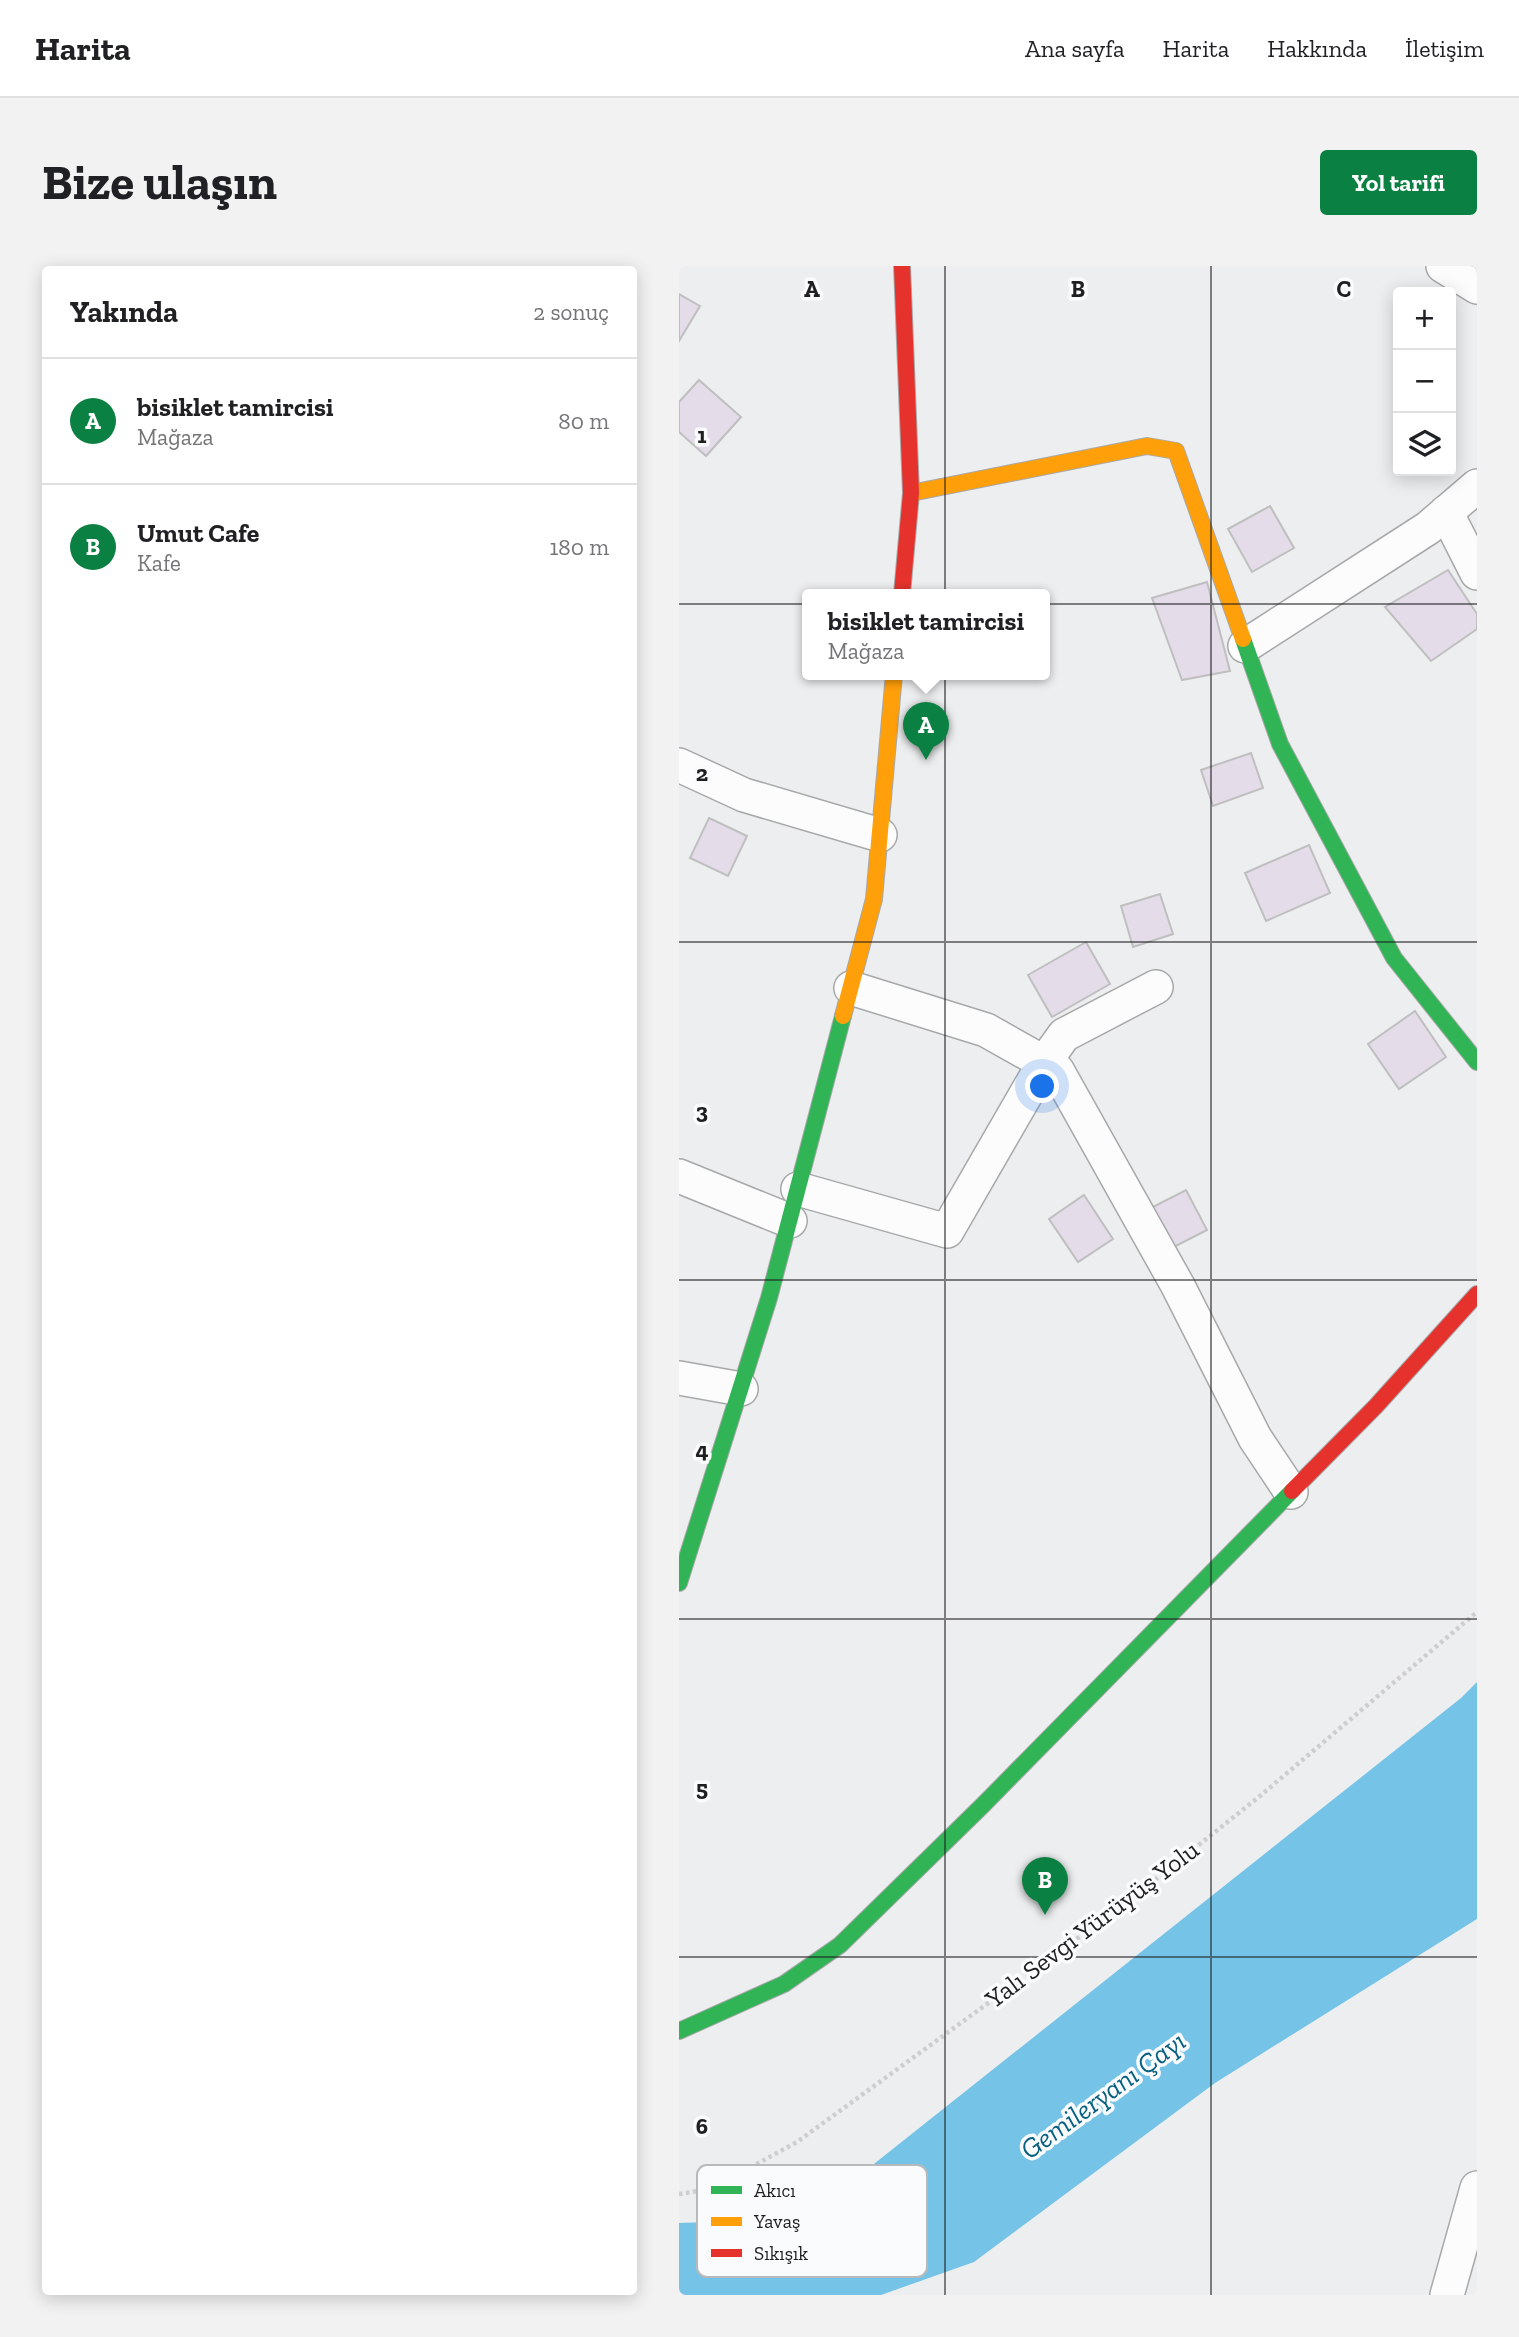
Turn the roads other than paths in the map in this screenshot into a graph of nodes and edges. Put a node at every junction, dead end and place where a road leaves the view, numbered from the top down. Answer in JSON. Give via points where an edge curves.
{"nodes":[{"id":1,"x":902,"y":266,"type":"edge"},
{"id":2,"x":1443,"y":266,"type":"edge"},
{"id":3,"x":1477,"y":287,"type":"edge"},
{"id":4,"x":1477,"y":486,"type":"edge"},
{"id":5,"x":911,"y":493,"type":"junction"},
{"id":6,"x":1445,"y":512,"type":"junction"},
{"id":7,"x":1477,"y":573,"type":"edge"},
{"id":8,"x":902,"y":589,"type":"edge"},
{"id":9,"x":1245,"y":646,"type":"junction"},
{"id":10,"x":893,"y":680,"type":"edge"},
{"id":11,"x":679,"y":765,"type":"edge"},
{"id":12,"x":880,"y":835,"type":"junction"},
{"id":13,"x":1156,"y":987,"type":"dead end"},
{"id":14,"x":851,"y":988,"type":"junction"},
{"id":15,"x":1477,"y":1062,"type":"edge"},
{"id":16,"x":1044,"y":1063,"type":"junction"},
{"id":17,"x":679,"y":1176,"type":"edge"},
{"id":18,"x":798,"y":1189,"type":"junction"},
{"id":19,"x":790,"y":1221,"type":"junction"},
{"id":20,"x":1477,"y":1294,"type":"edge"},
{"id":21,"x":679,"y":1378,"type":"edge"},
{"id":22,"x":741,"y":1389,"type":"junction"},
{"id":23,"x":1291,"y":1492,"type":"junction"},
{"id":24,"x":687,"y":1529,"type":"edge"},
{"id":25,"x":679,"y":1583,"type":"edge"},
{"id":26,"x":679,"y":2012,"type":"edge"},
{"id":27,"x":702,"y":2021,"type":"junction"},
{"id":28,"x":679,"y":2031,"type":"edge"},
{"id":29,"x":1477,"y":2188,"type":"edge"},
{"id":30,"x":1447,"y":2295,"type":"edge"}],
"edges":[{"from":1,"to":5,"type":"street"},
{"from":2,"to":3,"type":"street"},
{"from":4,"to":6,"type":"street"},
{"from":5,"to":8,"type":"street"},
{"from":5,"to":9,"type":"street","via":[[1147,446],[1176,451]]},
{"from":6,"to":7,"type":"street"},
{"from":6,"to":9,"type":"street","via":[[1428,528]]},
{"from":9,"to":15,"type":"street","via":[[1280,744],[1394,958]]},
{"from":10,"to":12,"type":"street"},
{"from":11,"to":12,"type":"street","via":[[744,795]]},
{"from":12,"to":14,"type":"street","via":[[874,899]]},
{"from":13,"to":16,"type":"street","via":[[1064,1035]]},
{"from":14,"to":16,"type":"street","via":[[986,1030]]},
{"from":14,"to":18,"type":"street"},
{"from":16,"to":18,"type":"street","via":[[947,1231]]},
{"from":16,"to":23,"type":"street","via":[[1057,1070],[1178,1286],[1255,1438]]},
{"from":17,"to":19,"type":"street"},
{"from":18,"to":19,"type":"street"},
{"from":19,"to":22,"type":"street"},
{"from":20,"to":23,"type":"street"},
{"from":21,"to":22,"type":"street"},
{"from":22,"to":24,"type":"street"},
{"from":23,"to":27,"type":"street","via":[[840,1945],[784,1984]]},
{"from":24,"to":25,"type":"street"},
{"from":26,"to":27,"type":"street"},
{"from":27,"to":28,"type":"street"},
{"from":29,"to":30,"type":"street"}]}
